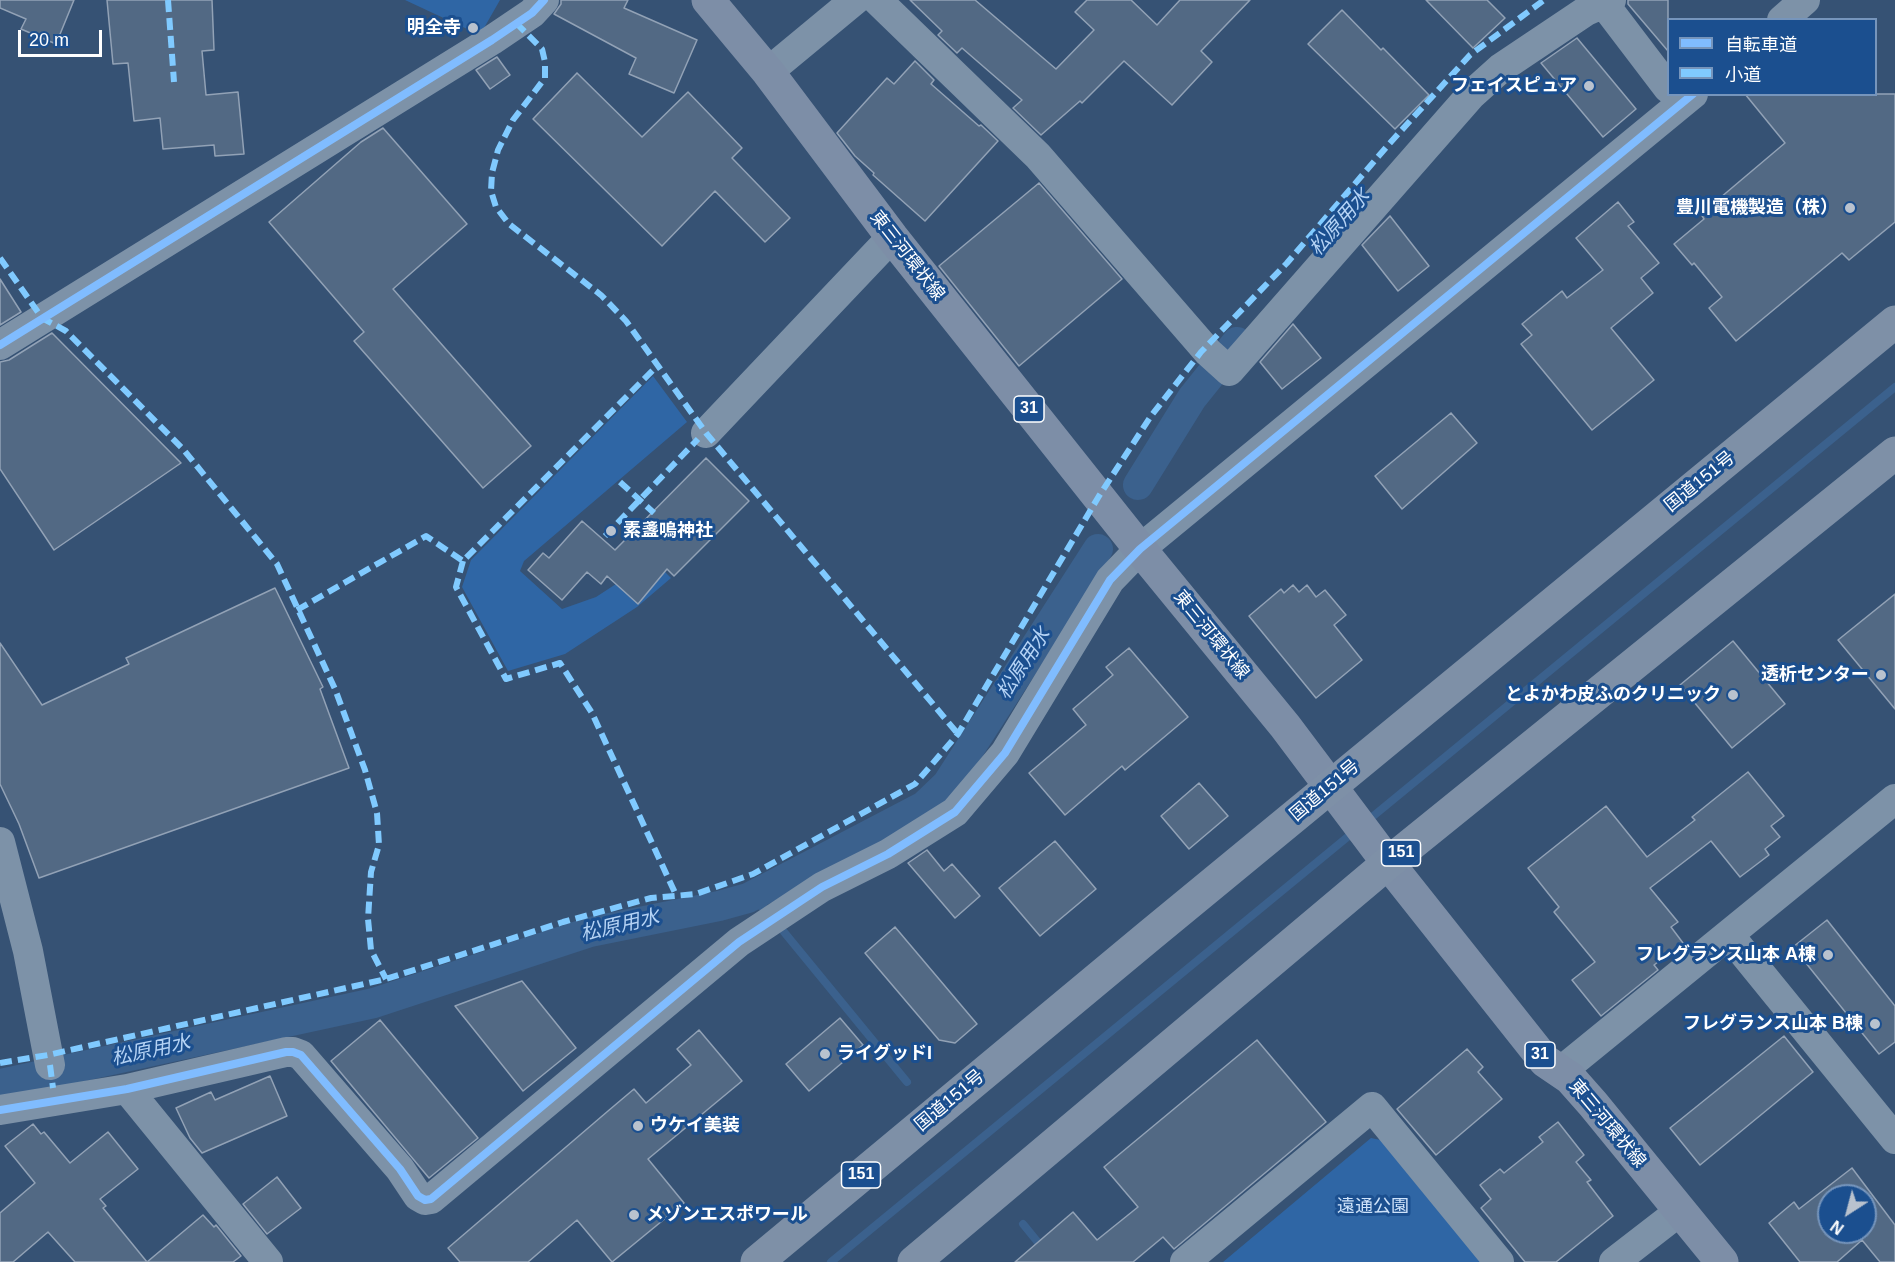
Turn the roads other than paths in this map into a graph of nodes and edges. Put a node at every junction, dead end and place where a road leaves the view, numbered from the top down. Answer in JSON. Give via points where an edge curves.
{"nodes":[{"id":1,"x":544,"y":0,"type":"edge"},
{"id":2,"x":708,"y":0,"type":"edge"},
{"id":3,"x":855,"y":0,"type":"edge"},
{"id":4,"x":877,"y":0,"type":"edge"},
{"id":5,"x":1805,"y":0,"type":"edge"},
{"id":6,"x":1605,"y":1,"type":"edge"},
{"id":7,"x":1784,"y":18,"type":"edge"},
{"id":8,"x":768,"y":72,"type":"junction"},
{"id":9,"x":1667,"y":81,"type":"edge"},
{"id":10,"x":1679,"y":96,"type":"edge"},
{"id":11,"x":892,"y":237,"type":"junction"},
{"id":12,"x":1895,"y":322,"type":"edge"},
{"id":13,"x":0,"y":345,"type":"edge"},
{"id":14,"x":706,"y":433,"type":"dead end"},
{"id":15,"x":1895,"y":453,"type":"edge"},
{"id":16,"x":1140,"y":549,"type":"junction"},
{"id":17,"x":1331,"y":786,"type":"junction"},
{"id":18,"x":1895,"y":799,"type":"edge"},
{"id":19,"x":0,"y":842,"type":"edge"},
{"id":20,"x":1388,"y":863,"type":"junction"},
{"id":21,"x":1729,"y":935,"type":"junction"},
{"id":22,"x":1560,"y":1072,"type":"junction"},
{"id":23,"x":52,"y":1085,"type":"junction"},
{"id":24,"x":127,"y":1089,"type":"junction"},
{"id":25,"x":0,"y":1110,"type":"edge"},
{"id":26,"x":1895,"y":1139,"type":"edge"},
{"id":27,"x":1680,"y":1211,"type":"junction"},
{"id":28,"x":268,"y":1262,"type":"edge"},
{"id":29,"x":757,"y":1262,"type":"edge"},
{"id":30,"x":914,"y":1262,"type":"edge"},
{"id":31,"x":1185,"y":1262,"type":"edge"},
{"id":32,"x":1499,"y":1262,"type":"edge"},
{"id":33,"x":1614,"y":1262,"type":"edge"},
{"id":34,"x":1722,"y":1262,"type":"edge"}],
"edges":[{"from":1,"to":13,"type":"street","via":[[492,40]]},
{"from":2,"to":8,"type":"main road","name":"東三河環状線","number":"31"},
{"from":3,"to":8,"type":"street"},
{"from":4,"to":6,"type":"street","via":[[1038,156],[1219,362],[1471,95],[1501,68]]},
{"from":5,"to":7,"type":"street"},
{"from":6,"to":9,"type":"street"},
{"from":8,"to":11,"type":"main road","name":"東三河環状線","number":"31"},
{"from":10,"to":16,"type":"street"},
{"from":11,"to":14,"type":"street"},
{"from":11,"to":16,"type":"main road","name":"東三河環状線","number":"31"},
{"from":12,"to":17,"type":"highway","name":"国道151号","number":"151"},
{"from":15,"to":20,"type":"highway","number":"151"},
{"from":16,"to":17,"type":"main road","name":"東三河環状線","number":"31"},
{"from":16,"to":24,"type":"street","via":[[1110,580],[1005,753],[955,812],[888,854],[822,887],[739,942],[431,1199],[418,1196],[400,1169],[301,1055],[293,1052]]},
{"from":17,"to":20,"type":"main road","name":"東三河環状線","number":"31"},
{"from":17,"to":29,"type":"highway","name":"国道151号","number":"151"},
{"from":18,"to":21,"type":"street"},
{"from":19,"to":23,"type":"street","via":[[28,951]]},
{"from":20,"to":22,"type":"main road","name":"東三河環状線","number":"31","via":[[1545,1061]]},
{"from":20,"to":30,"type":"highway","number":"151"},
{"from":21,"to":22,"type":"street"},
{"from":21,"to":26,"type":"street"},
{"from":22,"to":27,"type":"main road","name":"東三河環状線","number":"31","via":[[1593,1104]]},
{"from":23,"to":24,"type":"street"},
{"from":23,"to":25,"type":"street"},
{"from":24,"to":28,"type":"street"},
{"from":27,"to":33,"type":"street"},
{"from":27,"to":34,"type":"main road","name":"東三河環状線","number":"31"},
{"from":31,"to":32,"type":"street","via":[[1372,1107]]}]}
